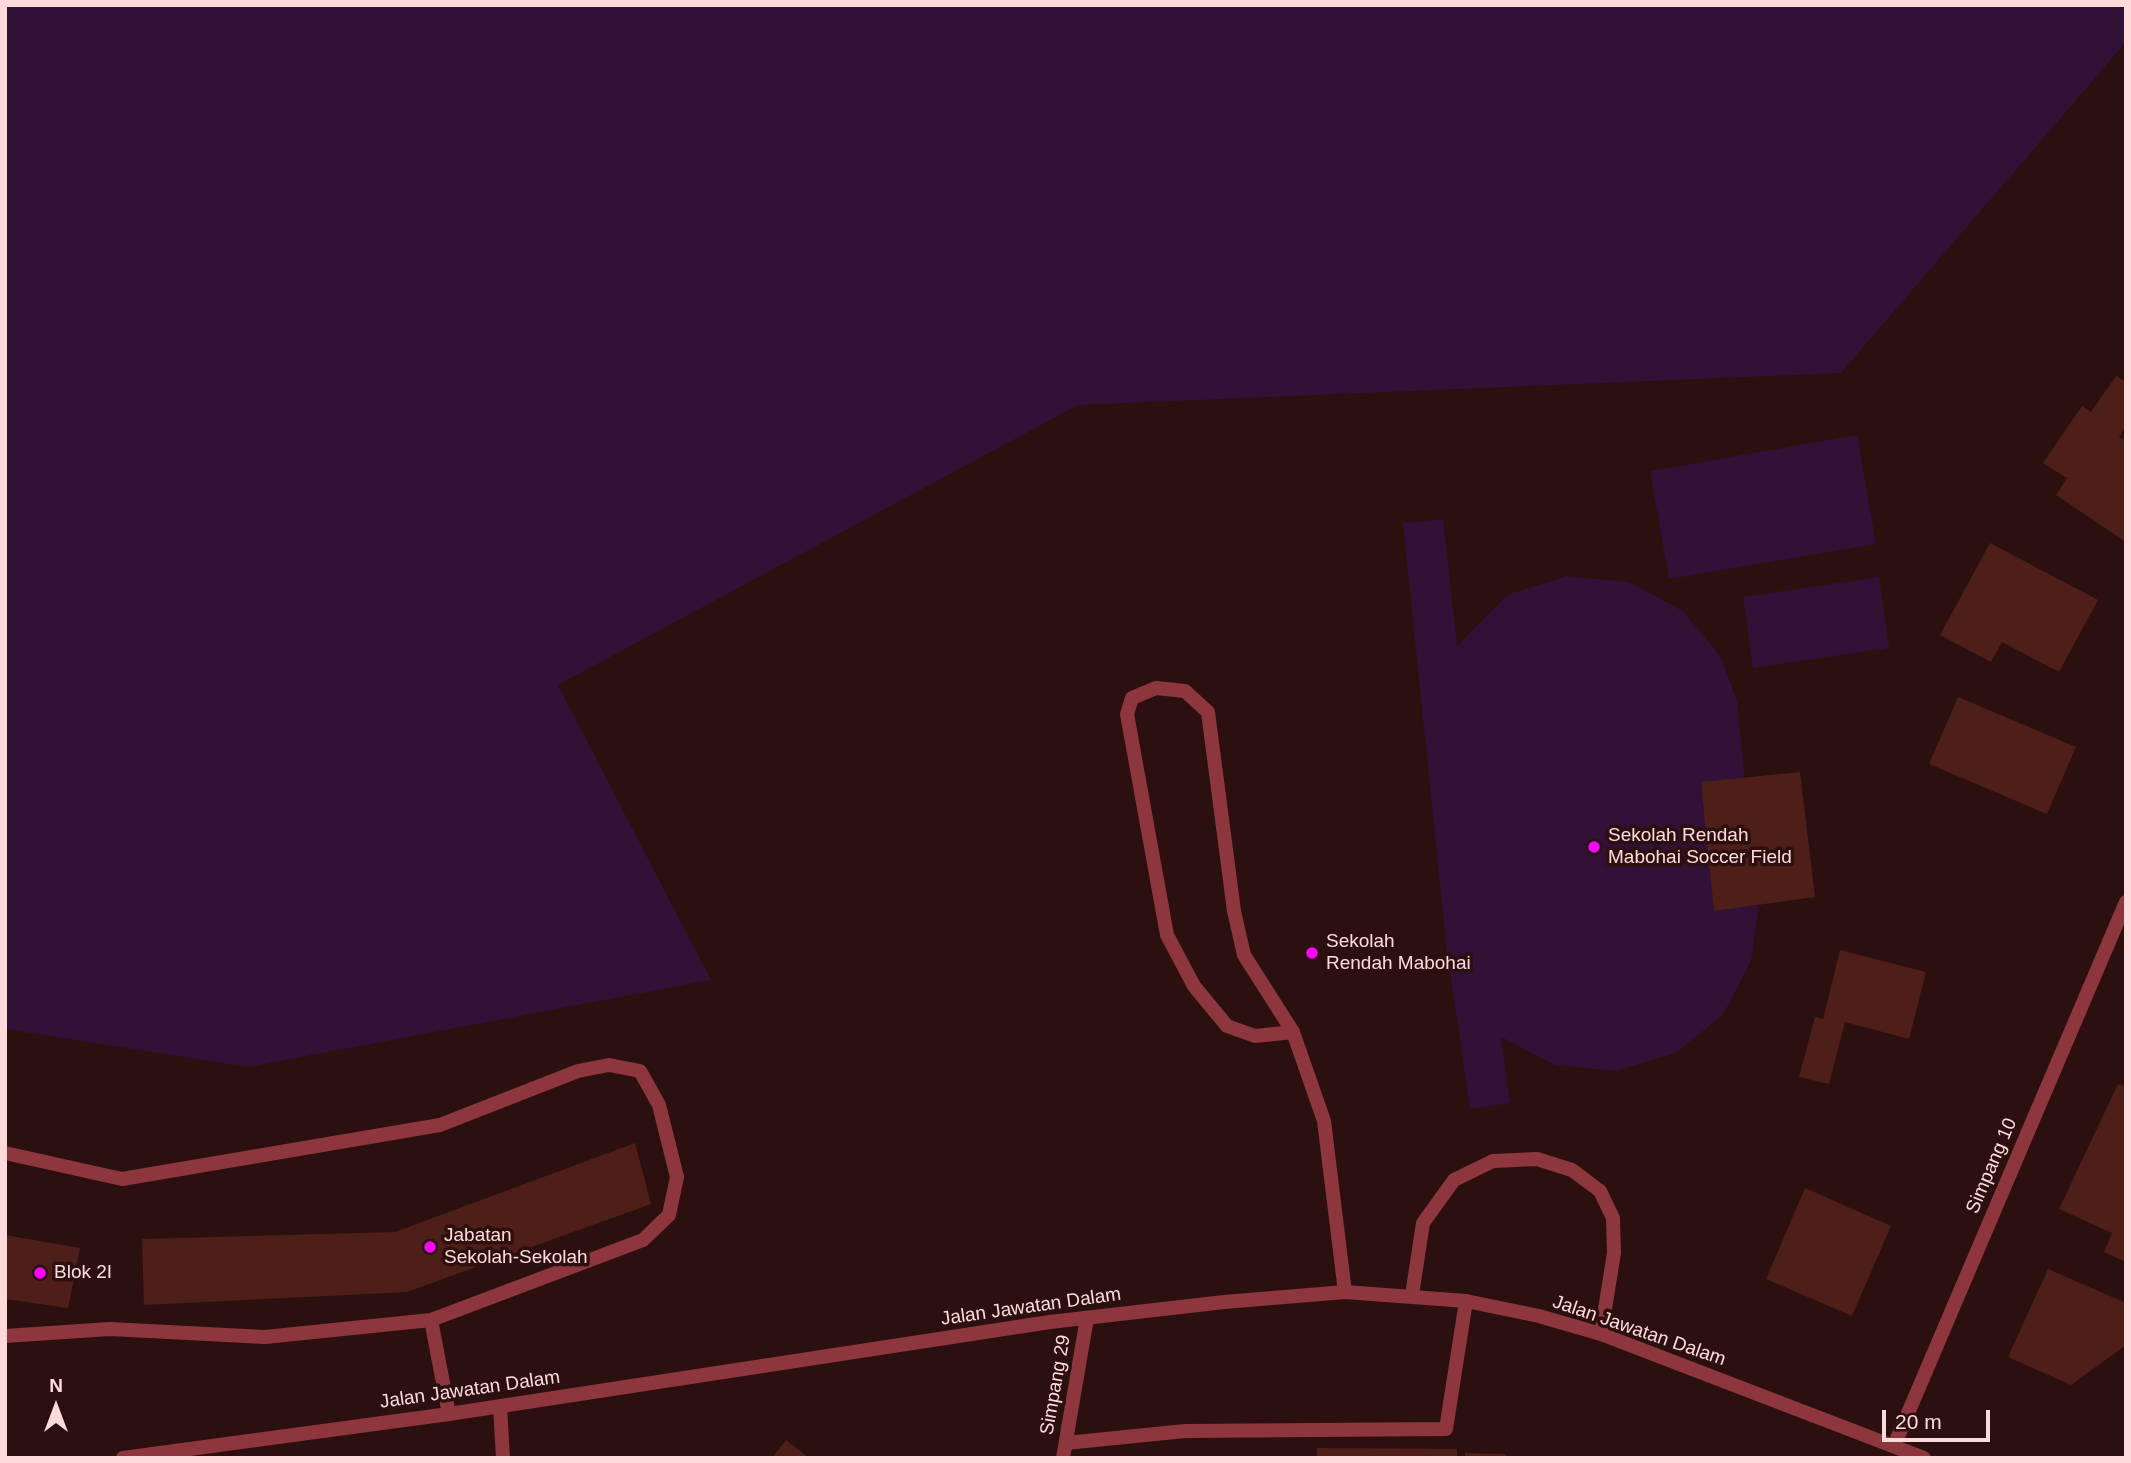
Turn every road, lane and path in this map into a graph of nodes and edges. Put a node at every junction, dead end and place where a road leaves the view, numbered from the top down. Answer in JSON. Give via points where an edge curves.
{"nodes":[{"id":1,"x":2126,"y":902,"type":"edge"},
{"id":2,"x":1293,"y":1032,"type":"junction"},
{"id":3,"x":5,"y":1153,"type":"edge"},
{"id":4,"x":1345,"y":1292,"type":"junction"},
{"id":5,"x":1412,"y":1294,"type":"junction"},
{"id":6,"x":1465,"y":1301,"type":"junction"},
{"id":7,"x":1087,"y":1318,"type":"junction"},
{"id":8,"x":431,"y":1320,"type":"junction"},
{"id":9,"x":1601,"y":1335,"type":"junction"},
{"id":10,"x":5,"y":1336,"type":"edge"},
{"id":11,"x":500,"y":1406,"type":"junction"},
{"id":12,"x":449,"y":1414,"type":"junction"},
{"id":13,"x":1894,"y":1446,"type":"junction"},
{"id":14,"x":1065,"y":1450,"type":"edge"},
{"id":15,"x":123,"y":1458,"type":"edge"},
{"id":16,"x":503,"y":1458,"type":"edge"},
{"id":17,"x":1924,"y":1458,"type":"edge"}],
"edges":[{"from":1,"to":13,"type":"street","name":"Simpang 10"},
{"from":2,"to":2,"type":"street","via":[[1255,1036],[1227,1026],[1194,986],[1167,935],[1126,714],[1132,698],[1156,688],[1185,691],[1208,712],[1244,955]]},
{"from":2,"to":4,"type":"street","via":[[1324,1121]]},
{"from":3,"to":8,"type":"street","via":[[122,1179],[440,1125],[599,1067],[640,1072],[659,1105],[677,1177],[669,1215],[643,1240]]},
{"from":4,"to":5,"type":"street","name":"Jalan Jawatan Dalam"},
{"from":4,"to":7,"type":"street","name":"Jalan Jawatan Dalam"},
{"from":5,"to":6,"type":"street","name":"Jalan Jawatan Dalam"},
{"from":5,"to":9,"type":"street","via":[[1423,1223],[1454,1180],[1493,1161],[1537,1158],[1572,1170],[1600,1191],[1613,1218],[1614,1254]]},
{"from":6,"to":9,"type":"street","name":"Jalan Jawatan Dalam"},
{"from":6,"to":14,"type":"street","via":[[1446,1429],[1185,1431]]},
{"from":7,"to":11,"type":"street","name":"Jalan Jawatan Dalam"},
{"from":7,"to":14,"type":"street","name":"Simpang 29"},
{"from":8,"to":10,"type":"street","via":[[265,1338],[110,1329]]},
{"from":8,"to":12,"type":"street"},
{"from":9,"to":13,"type":"street","name":"Jalan Jawatan Dalam"},
{"from":11,"to":12,"type":"street","name":"Jalan Jawatan Dalam"},
{"from":11,"to":16,"type":"street"},
{"from":12,"to":15,"type":"street","name":"Jalan Jawatan Dalam"},
{"from":13,"to":17,"type":"street","name":"Jalan Jawatan Dalam"}]}
